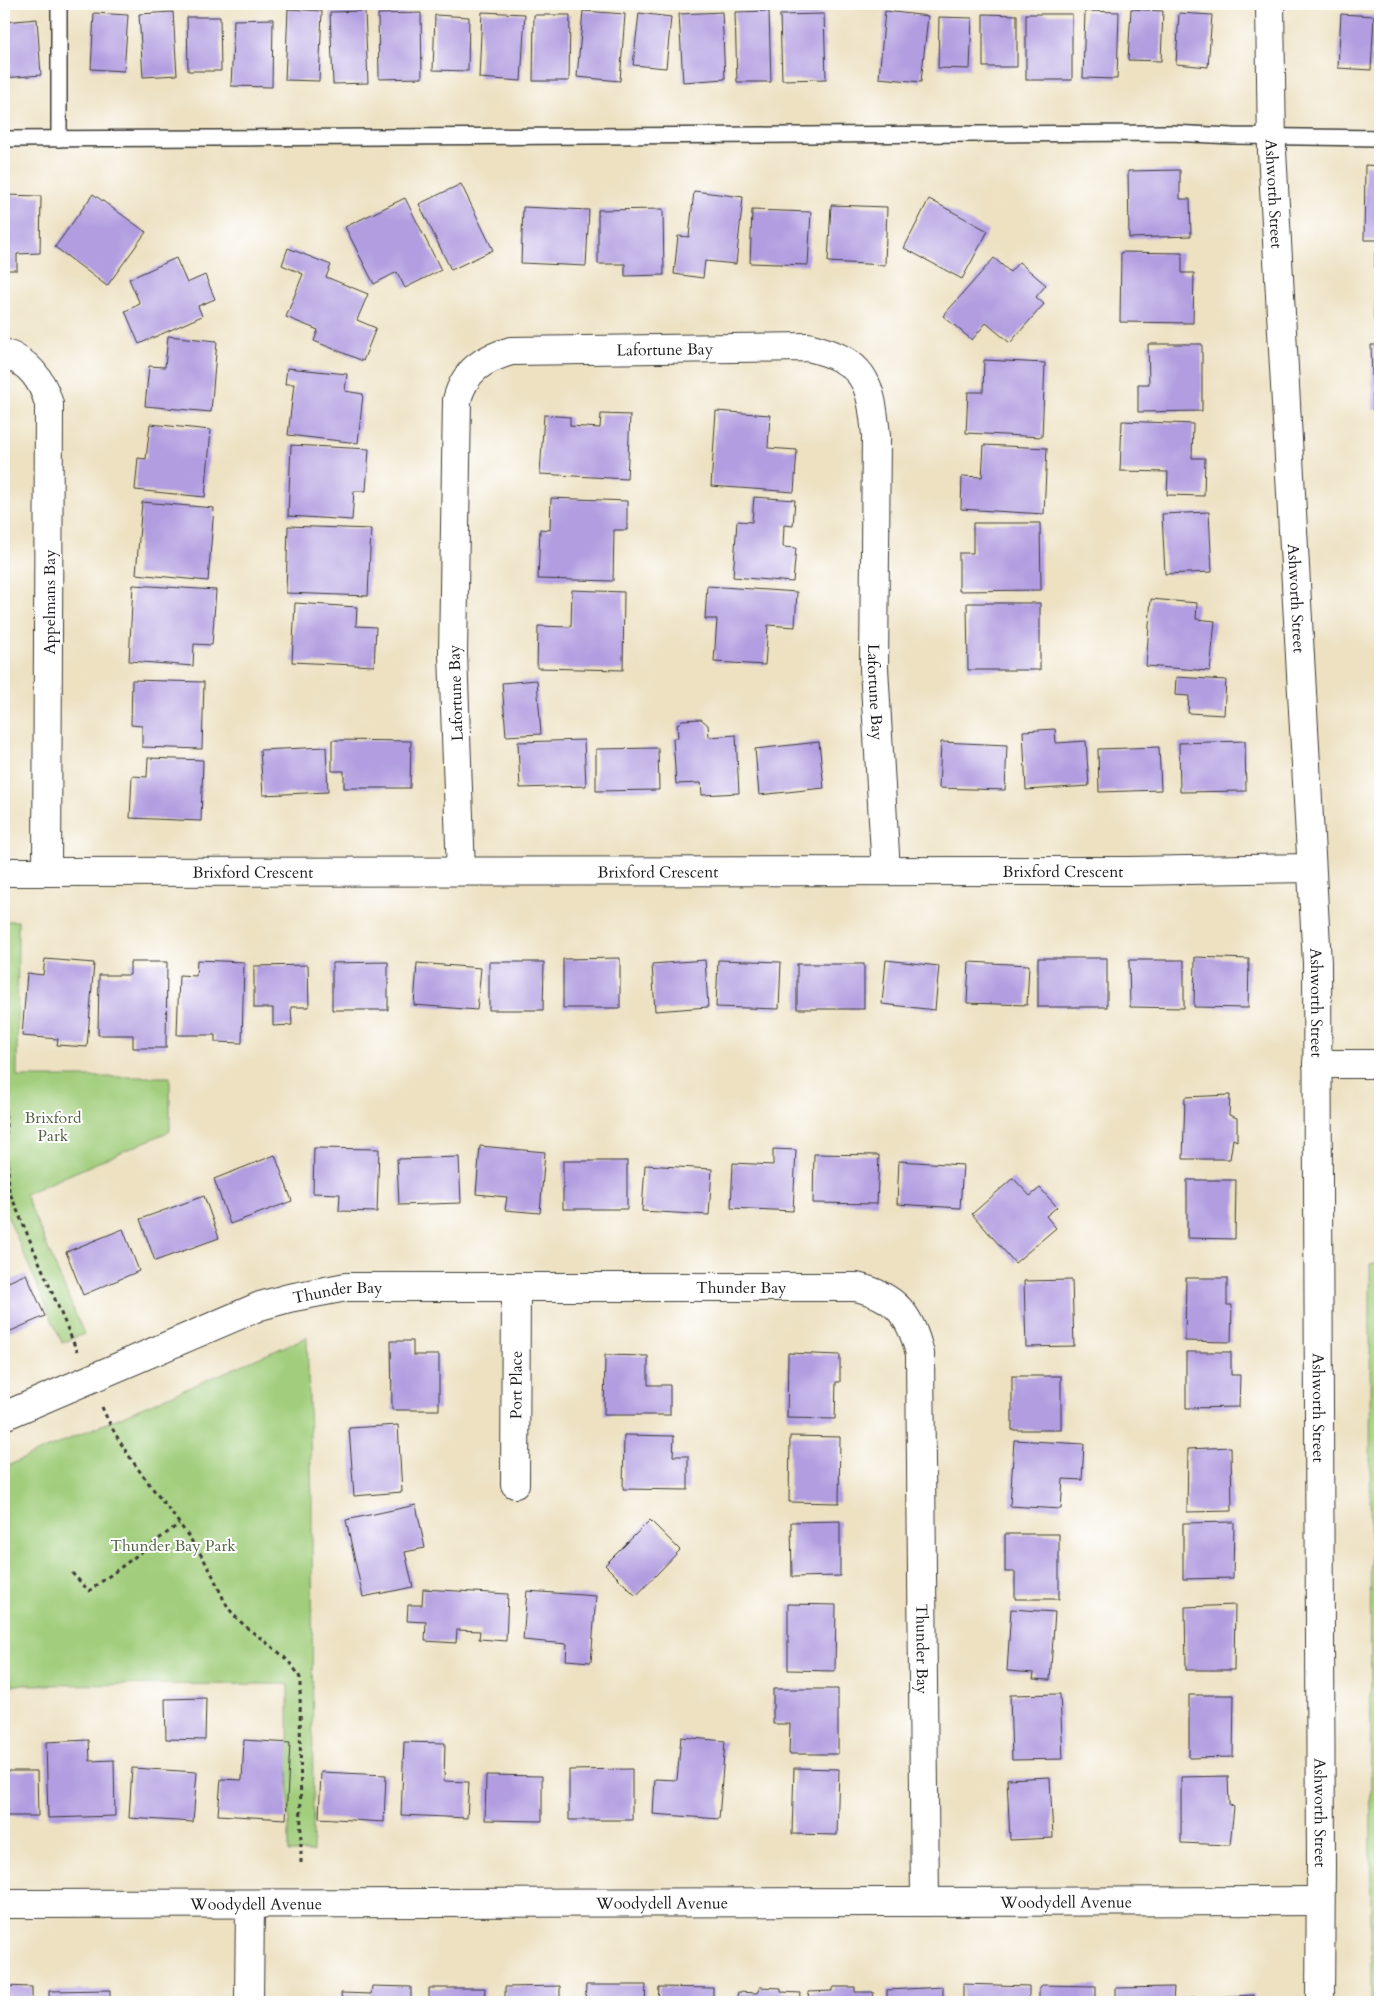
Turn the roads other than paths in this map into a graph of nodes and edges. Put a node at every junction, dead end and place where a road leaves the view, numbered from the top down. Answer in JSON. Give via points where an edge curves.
{"nodes":[{"id":1,"x":59,"y":4,"type":"edge"},
{"id":2,"x":1270,"y":4,"type":"edge"},
{"id":3,"x":1271,"y":137,"type":"junction"},
{"id":4,"x":1380,"y":138,"type":"edge"},
{"id":5,"x":4,"y":139,"type":"edge"},
{"id":6,"x":59,"y":139,"type":"junction"},
{"id":7,"x":4,"y":353,"type":"edge"},
{"id":8,"x":1311,"y":868,"type":"junction"},
{"id":9,"x":461,"y":871,"type":"junction"},
{"id":10,"x":886,"y":871,"type":"junction"},
{"id":11,"x":4,"y":872,"type":"edge"},
{"id":12,"x":48,"y":872,"type":"junction"},
{"id":13,"x":1318,"y":1064,"type":"junction"},
{"id":14,"x":1380,"y":1064,"type":"edge"},
{"id":15,"x":516,"y":1287,"type":"junction"},
{"id":16,"x":4,"y":1416,"type":"edge"},
{"id":17,"x":515,"y":1484,"type":"dead end"},
{"id":18,"x":1320,"y":1901,"type":"junction"},
{"id":19,"x":924,"y":1902,"type":"junction"},
{"id":20,"x":4,"y":1904,"type":"edge"},
{"id":21,"x":250,"y":1904,"type":"junction"},
{"id":22,"x":249,"y":2002,"type":"edge"},
{"id":23,"x":1320,"y":2002,"type":"edge"}],
"edges":[{"from":1,"to":6,"type":"lane"},
{"from":2,"to":3,"type":"street","name":"Ashworth Street"},
{"from":3,"to":4,"type":"lane"},
{"from":3,"to":6,"type":"lane","via":[[1171,133]]},
{"from":3,"to":8,"type":"street","name":"Ashworth Street"},
{"from":5,"to":6,"type":"lane"},
{"from":7,"to":12,"type":"street","name":"Appelmans Bay","via":[[31,369],[43,386],[49,404]]},
{"from":8,"to":10,"type":"street","name":"Brixford Crescent"},
{"from":8,"to":13,"type":"street","name":"Ashworth Street","via":[[1317,963]]},
{"from":9,"to":10,"type":"street","name":"Brixford Crescent"},
{"from":9,"to":10,"type":"street","name":"Lafortune Bay","via":[[453,654],[456,408],[460,387],[482,362],[511,351],[808,347],[833,353],[862,376],[870,392],[874,417],[874,668]]},
{"from":9,"to":12,"type":"street","name":"Brixford Crescent"},
{"from":11,"to":12,"type":"street","name":"Brixford Crescent"},
{"from":13,"to":14,"type":"street"},
{"from":13,"to":18,"type":"street","name":"Ashworth Street"},
{"from":15,"to":16,"type":"street","name":"Thunder Bay","via":[[346,1287],[289,1298],[231,1317]]},
{"from":15,"to":17,"type":"street","name":"Port Place"},
{"from":15,"to":19,"type":"street","name":"Thunder Bay","via":[[856,1286],[887,1298],[907,1318],[920,1354],[921,1379]]},
{"from":18,"to":19,"type":"street","name":"Woodydell Avenue"},
{"from":18,"to":23,"type":"street","name":"Ashworth Street"},
{"from":19,"to":21,"type":"street","name":"Woodydell Avenue"},
{"from":20,"to":21,"type":"street","name":"Woodydell Avenue"},
{"from":21,"to":22,"type":"street"}]}
